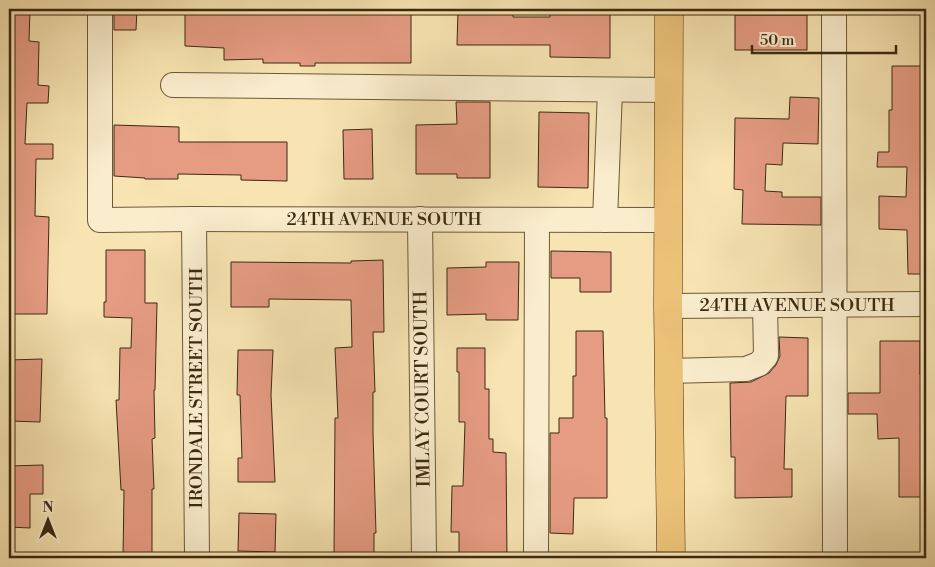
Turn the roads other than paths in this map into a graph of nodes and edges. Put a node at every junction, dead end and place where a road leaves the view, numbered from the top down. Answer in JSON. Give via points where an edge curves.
{"nodes":[{"id":1,"x":100,"y":9,"type":"edge"},
{"id":2,"x":669,"y":9,"type":"edge"},
{"id":3,"x":834,"y":9,"type":"edge"},
{"id":4,"x":173,"y":85,"type":"dead end"},
{"id":5,"x":610,"y":90,"type":"junction"},
{"id":6,"x":669,"y":90,"type":"junction"},
{"id":7,"x":194,"y":219,"type":"junction"},
{"id":8,"x":420,"y":219,"type":"junction"},
{"id":9,"x":537,"y":220,"type":"junction"},
{"id":10,"x":605,"y":220,"type":"junction"},
{"id":11,"x":668,"y":220,"type":"junction"},
{"id":12,"x":926,"y":304,"type":"edge"},
{"id":13,"x":765,"y":305,"type":"junction"},
{"id":14,"x":835,"y":305,"type":"junction"},
{"id":15,"x":668,"y":306,"type":"junction"},
{"id":16,"x":669,"y":371,"type":"junction"},
{"id":17,"x":197,"y":558,"type":"edge"},
{"id":18,"x":424,"y":558,"type":"edge"},
{"id":19,"x":536,"y":558,"type":"edge"},
{"id":20,"x":671,"y":558,"type":"edge"},
{"id":21,"x":835,"y":558,"type":"edge"}],
"edges":[{"from":1,"to":7,"type":"street","name":"24TH AVENUE SOUTH","via":[[100,220]]},
{"from":2,"to":6,"type":"main road"},
{"from":3,"to":14,"type":"street"},
{"from":4,"to":5,"type":"street"},
{"from":5,"to":6,"type":"street"},
{"from":5,"to":10,"type":"street"},
{"from":6,"to":11,"type":"main road"},
{"from":7,"to":8,"type":"street","name":"24TH AVENUE SOUTH"},
{"from":7,"to":17,"type":"street","name":"IRONDALE STREET SOUTH"},
{"from":8,"to":9,"type":"street","name":"24TH AVENUE SOUTH"},
{"from":8,"to":18,"type":"street","name":"IMLAY COURT SOUTH"},
{"from":9,"to":10,"type":"street","name":"24TH AVENUE SOUTH"},
{"from":9,"to":19,"type":"street"},
{"from":10,"to":11,"type":"street","name":"24TH AVENUE SOUTH"},
{"from":11,"to":15,"type":"main road"},
{"from":12,"to":14,"type":"street","name":"24TH AVENUE SOUTH"},
{"from":13,"to":14,"type":"street","name":"24TH AVENUE SOUTH"},
{"from":13,"to":15,"type":"street","name":"24TH AVENUE SOUTH"},
{"from":13,"to":16,"type":"street","via":[[766,356],[758,364],[746,370]]},
{"from":14,"to":21,"type":"street"},
{"from":15,"to":16,"type":"main road"},
{"from":16,"to":20,"type":"main road"}]}
